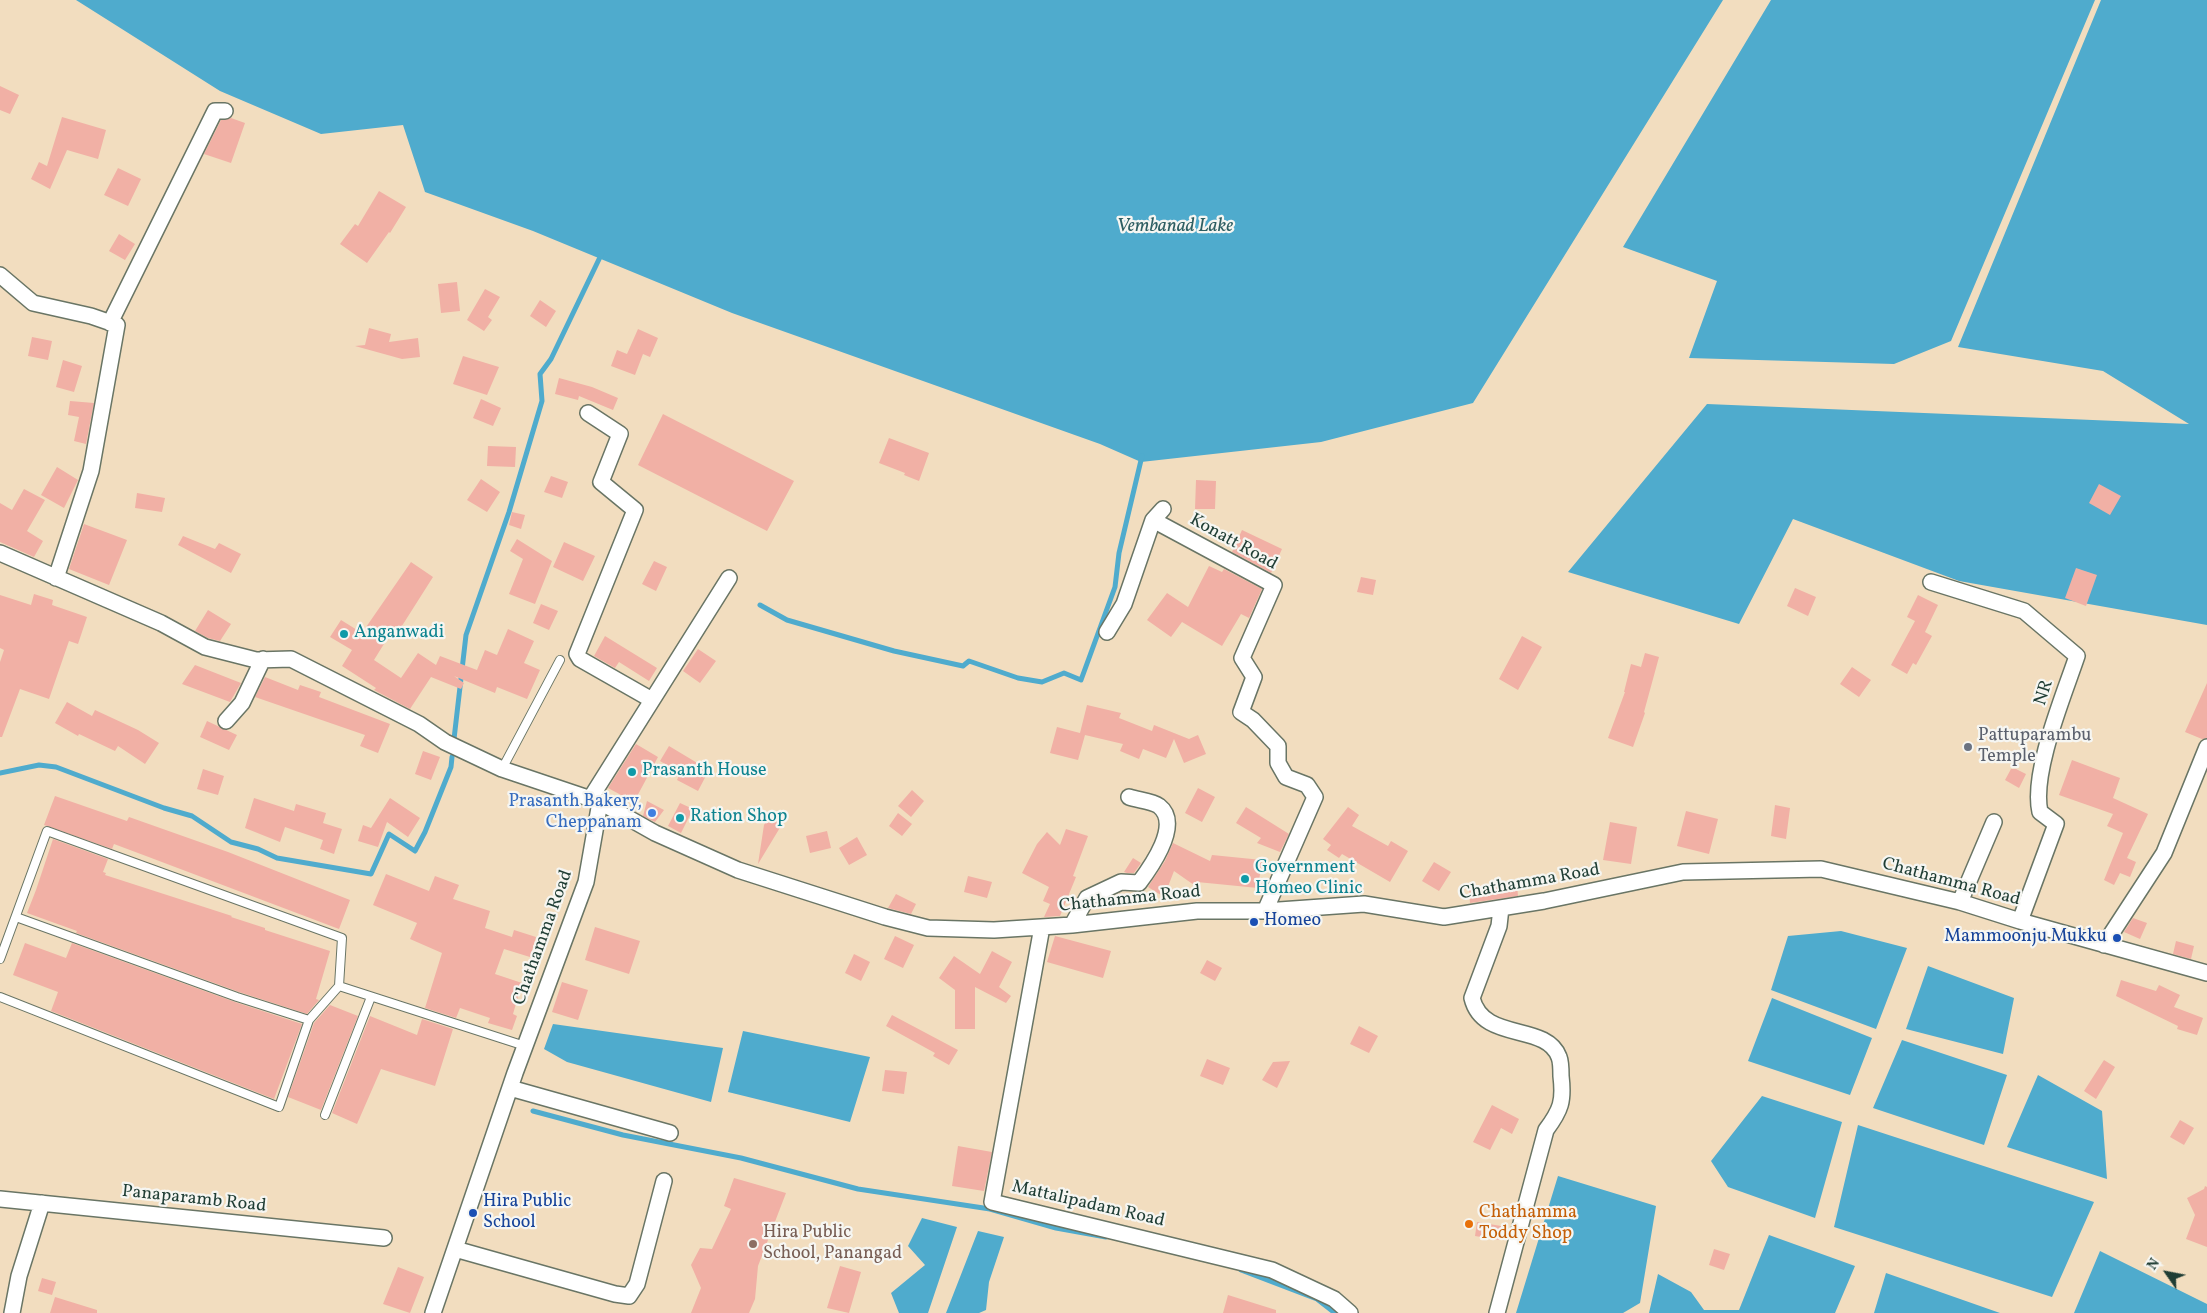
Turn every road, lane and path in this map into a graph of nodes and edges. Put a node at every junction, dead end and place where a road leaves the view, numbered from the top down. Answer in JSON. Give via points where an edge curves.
{"nodes":[{"id":1,"x":225,"y":112,"type":"dead end"},
{"id":2,"x":0,"y":275,"type":"edge"},
{"id":3,"x":110,"y":323,"type":"junction"},
{"id":4,"x":588,"y":413,"type":"dead end"},
{"id":5,"x":0,"y":553,"type":"edge"},
{"id":6,"x":56,"y":578,"type":"junction"},
{"id":7,"x":729,"y":578,"type":"dead end"},
{"id":8,"x":1931,"y":582,"type":"dead end"},
{"id":9,"x":1107,"y":632,"type":"dead end"},
{"id":10,"x":263,"y":660,"type":"junction"},
{"id":11,"x":560,"y":660,"type":"dead end"},
{"id":12,"x":652,"y":700,"type":"junction"},
{"id":13,"x":226,"y":721,"type":"dead end"},
{"id":14,"x":2207,"y":747,"type":"edge"},
{"id":15,"x":502,"y":769,"type":"junction"},
{"id":16,"x":1128,"y":797,"type":"dead end"},
{"id":17,"x":595,"y":800,"type":"junction"},
{"id":18,"x":1994,"y":822,"type":"dead end"},
{"id":19,"x":1960,"y":902,"type":"junction"},
{"id":20,"x":1501,"y":908,"type":"junction"},
{"id":21,"x":1265,"y":911,"type":"junction"},
{"id":22,"x":16,"y":917,"type":"junction"},
{"id":23,"x":2020,"y":921,"type":"junction"},
{"id":24,"x":1072,"y":925,"type":"junction"},
{"id":25,"x":1042,"y":927,"type":"junction"},
{"id":26,"x":2104,"y":945,"type":"junction"},
{"id":27,"x":0,"y":959,"type":"edge"},
{"id":28,"x":2207,"y":973,"type":"edge"},
{"id":29,"x":339,"y":986,"type":"junction"},
{"id":30,"x":0,"y":997,"type":"edge"},
{"id":31,"x":371,"y":997,"type":"junction"},
{"id":32,"x":309,"y":1020,"type":"junction"},
{"id":33,"x":525,"y":1046,"type":"junction"},
{"id":34,"x":510,"y":1088,"type":"junction"},
{"id":35,"x":325,"y":1115,"type":"dead end"},
{"id":36,"x":670,"y":1133,"type":"dead end"},
{"id":37,"x":664,"y":1181,"type":"dead end"},
{"id":38,"x":0,"y":1199,"type":"edge"},
{"id":39,"x":42,"y":1203,"type":"junction"},
{"id":40,"x":384,"y":1238,"type":"dead end"},
{"id":41,"x":455,"y":1249,"type":"junction"},
{"id":42,"x":12,"y":1313,"type":"edge"},
{"id":43,"x":433,"y":1313,"type":"edge"},
{"id":44,"x":1350,"y":1313,"type":"edge"},
{"id":45,"x":1497,"y":1313,"type":"edge"}],
"edges":[{"from":1,"to":3,"type":"street","via":[[215,112]]},
{"from":2,"to":3,"type":"street","via":[[33,303]]},
{"from":3,"to":6,"type":"street","via":[[117,325],[91,471]]},
{"from":4,"to":12,"type":"street","via":[[620,434],[601,482],[635,510],[577,654],[580,660]]},
{"from":5,"to":6,"type":"street"},
{"from":6,"to":10,"type":"street","via":[[160,623],[205,647]]},
{"from":7,"to":12,"type":"street"},
{"from":8,"to":23,"type":"street","name":"NR","via":[[2024,611],[2077,656],[2039,772],[2037,800],[2040,812],[2056,824]]},
{"from":9,"to":21,"type":"street","name":"Konatt Road","via":[[1124,604],[1158,515],[1274,585],[1242,658],[1254,677],[1241,712],[1278,746],[1278,764],[1286,777],[1306,784],[1315,797]]},
{"from":10,"to":13,"type":"street","via":[[242,703]]},
{"from":10,"to":15,"type":"street","via":[[291,659]]},
{"from":11,"to":15,"type":"lane"},
{"from":12,"to":17,"type":"street"},
{"from":14,"to":26,"type":"street","via":[[2164,853]]},
{"from":15,"to":17,"type":"street"},
{"from":16,"to":24,"type":"street","via":[[1158,806],[1166,816],[1168,828],[1157,857],[1139,883],[1121,882],[1087,898]]},
{"from":17,"to":25,"type":"street","name":"Chathamma Road","via":[[655,833],[738,870],[885,917],[928,928],[994,930]]},
{"from":17,"to":33,"type":"street","name":"Chathamma Road","via":[[586,882]]},
{"from":18,"to":19,"type":"street"},
{"from":19,"to":20,"type":"street","name":"Chathamma Road","via":[[1821,869],[1683,872]]},
{"from":19,"to":23,"type":"street","name":"Chathamma Road"},
{"from":20,"to":21,"type":"street","name":"Chathamma Road","via":[[1444,917],[1364,904]]},
{"from":20,"to":45,"type":"street","via":[[1499,926],[1472,998],[1475,1009],[1486,1020],[1507,1031],[1547,1041],[1559,1057],[1563,1095],[1558,1114],[1546,1130]]},
{"from":21,"to":24,"type":"street","name":"Chathamma Road","via":[[1197,911]]},
{"from":22,"to":27,"type":"lane"},
{"from":22,"to":29,"type":"lane","via":[[47,831],[342,938]]},
{"from":22,"to":32,"type":"lane"},
{"from":23,"to":26,"type":"street","name":"Chathamma Road"},
{"from":24,"to":25,"type":"street","name":"Chathamma Road"},
{"from":25,"to":44,"type":"street","name":"Mattalipadam Road","via":[[992,1202],[1272,1270],[1334,1299]]},
{"from":26,"to":28,"type":"street","name":"Chathamma Road"},
{"from":29,"to":31,"type":"lane"},
{"from":29,"to":32,"type":"lane"},
{"from":30,"to":32,"type":"lane","via":[[279,1107]]},
{"from":31,"to":33,"type":"lane"},
{"from":31,"to":35,"type":"lane"},
{"from":33,"to":34,"type":"street","name":"Chathamma Road"},
{"from":34,"to":36,"type":"street"},
{"from":34,"to":41,"type":"street","name":"Chathamma Road"},
{"from":37,"to":41,"type":"street","via":[[637,1284],[630,1296]]},
{"from":38,"to":39,"type":"street","name":"Panaparamb Road"},
{"from":39,"to":40,"type":"street","name":"Panaparamb Road"},
{"from":39,"to":42,"type":"street","via":[[19,1276]]},
{"from":41,"to":43,"type":"street","name":"Chathamma Road"}]}
